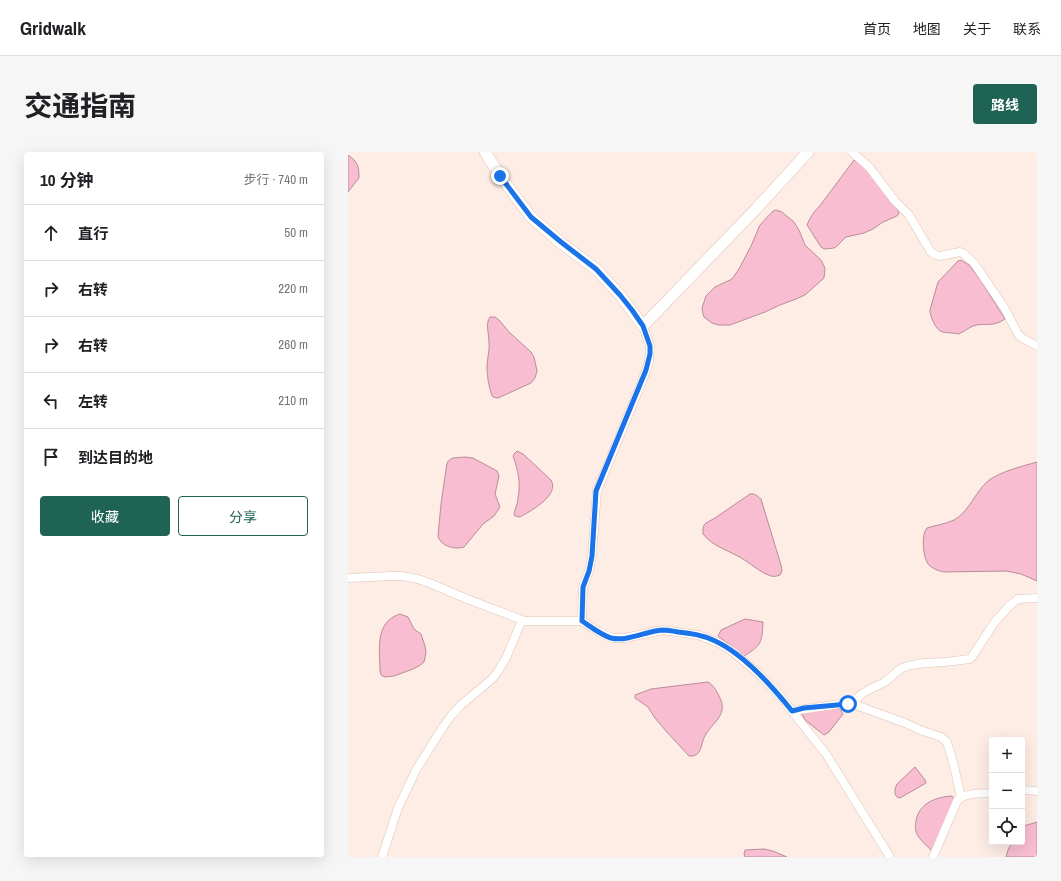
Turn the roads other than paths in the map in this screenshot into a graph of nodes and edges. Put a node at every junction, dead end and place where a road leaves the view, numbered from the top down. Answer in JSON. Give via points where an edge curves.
{"nodes":[{"id":1,"x":485,"y":152,"type":"edge"},
{"id":2,"x":808,"y":152,"type":"edge"},
{"id":3,"x":852,"y":152,"type":"edge"},
{"id":4,"x":643,"y":326,"type":"junction"},
{"id":5,"x":1037,"y":346,"type":"edge"},
{"id":6,"x":348,"y":578,"type":"edge"},
{"id":7,"x":1037,"y":598,"type":"edge"},
{"id":8,"x":522,"y":620,"type":"junction"},
{"id":9,"x":582,"y":621,"type":"junction"},
{"id":10,"x":853,"y":704,"type":"junction"},
{"id":11,"x":792,"y":711,"type":"junction"},
{"id":12,"x":1025,"y":790,"type":"edge"},
{"id":13,"x":1037,"y":791,"type":"edge"},
{"id":14,"x":989,"y":793,"type":"edge"},
{"id":15,"x":961,"y":797,"type":"junction"},
{"id":16,"x":382,"y":857,"type":"edge"},
{"id":17,"x":890,"y":857,"type":"edge"},
{"id":18,"x":933,"y":857,"type":"edge"}],
"edges":[{"from":1,"to":4,"type":"street","via":[[531,217],[596,269]]},
{"from":2,"to":4,"type":"street"},
{"from":3,"to":5,"type":"street","via":[[869,167],[909,215],[931,252],[936,255],[963,253],[974,263],[1005,309],[1018,334]]},
{"from":4,"to":9,"type":"street","via":[[650,346],[649,362],[596,491],[592,556],[583,587]]},
{"from":6,"to":8,"type":"street","via":[[401,576],[418,579]]},
{"from":7,"to":10,"type":"street","via":[[1018,600],[1009,606],[994,623],[970,659],[908,666],[867,690]]},
{"from":8,"to":9,"type":"street"},
{"from":8,"to":16,"type":"street","via":[[497,673],[451,716],[416,770],[398,808]]},
{"from":9,"to":11,"type":"street","via":[[612,638],[625,638],[662,630],[691,633],[712,640],[726,647],[746,663],[771,686]]},
{"from":10,"to":11,"type":"street"},
{"from":10,"to":15,"type":"street","via":[[945,740]]},
{"from":11,"to":17,"type":"street","via":[[826,754]]},
{"from":12,"to":13,"type":"street"},
{"from":14,"to":15,"type":"street"},
{"from":15,"to":18,"type":"street"}]}
